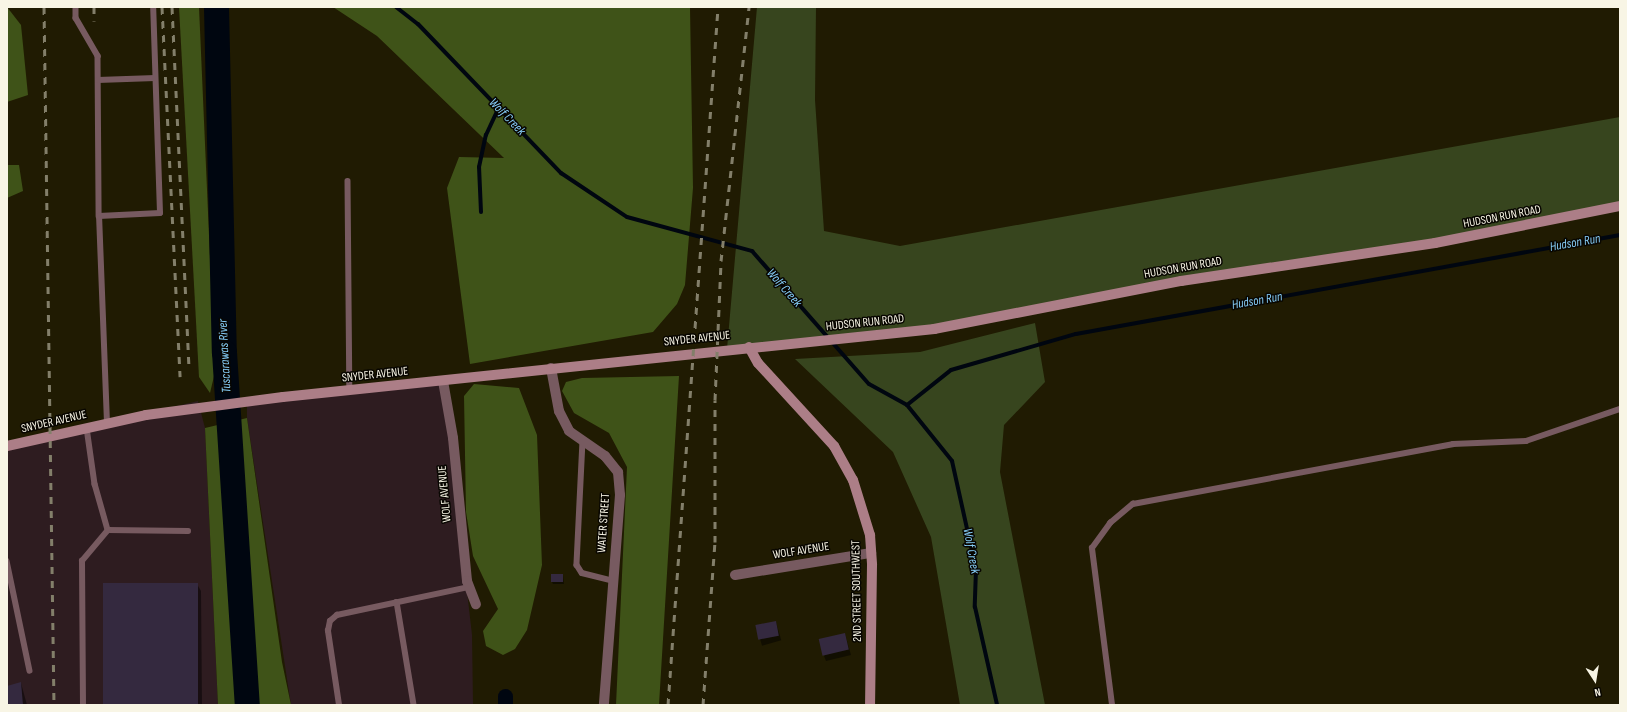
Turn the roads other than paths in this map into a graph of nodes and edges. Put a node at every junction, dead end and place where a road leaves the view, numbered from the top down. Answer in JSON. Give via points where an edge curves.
{"nodes":[{"id":1,"x":76,"y":7,"type":"edge"},
{"id":2,"x":153,"y":7,"type":"edge"},
{"id":3,"x":155,"y":78,"type":"junction"},
{"id":4,"x":98,"y":80,"type":"junction"},
{"id":5,"x":348,"y":181,"type":"dead end"},
{"id":6,"x":1620,"y":206,"type":"edge"},
{"id":7,"x":99,"y":216,"type":"junction"},
{"id":8,"x":749,"y":347,"type":"junction"},
{"id":9,"x":551,"y":368,"type":"junction"},
{"id":10,"x":443,"y":381,"type":"junction"},
{"id":11,"x":350,"y":391,"type":"junction"},
{"id":12,"x":1620,"y":409,"type":"edge"},
{"id":13,"x":107,"y":423,"type":"junction"},
{"id":14,"x":87,"y":428,"type":"junction"},
{"id":15,"x":583,"y":441,"type":"junction"},
{"id":16,"x":7,"y":446,"type":"edge"},
{"id":17,"x":108,"y":530,"type":"junction"},
{"id":18,"x":188,"y":531,"type":"dead end"},
{"id":19,"x":871,"y":553,"type":"junction"},
{"id":20,"x":7,"y":561,"type":"edge"},
{"id":21,"x":735,"y":575,"type":"dead end"},
{"id":22,"x":613,"y":581,"type":"junction"},
{"id":23,"x":469,"y":587,"type":"junction"},
{"id":24,"x":397,"y":602,"type":"junction"},
{"id":25,"x":476,"y":604,"type":"dead end"},
{"id":26,"x":30,"y":670,"type":"dead end"},
{"id":27,"x":83,"y":705,"type":"edge"},
{"id":28,"x":339,"y":705,"type":"edge"},
{"id":29,"x":414,"y":705,"type":"edge"},
{"id":30,"x":604,"y":705,"type":"edge"},
{"id":31,"x":870,"y":705,"type":"edge"},
{"id":32,"x":1112,"y":705,"type":"edge"}],
"edges":[{"from":1,"to":4,"type":"lane","via":[[76,18],[98,56]]},
{"from":2,"to":3,"type":"lane"},
{"from":3,"to":4,"type":"lane"},
{"from":3,"to":7,"type":"lane","via":[[160,213]]},
{"from":4,"to":7,"type":"lane"},
{"from":5,"to":11,"type":"lane"},
{"from":6,"to":8,"type":"main road","name":"HUDSON RUN ROAD","via":[[1435,242],[1173,282],[934,329]]},
{"from":7,"to":13,"type":"lane"},
{"from":8,"to":9,"type":"main road","name":"SNYDER AVENUE"},
{"from":8,"to":19,"type":"main road","name":"2ND STREET SOUTHWEST","via":[[758,363],[834,446],[852,480],[870,535]]},
{"from":9,"to":10,"type":"main road","name":"SNYDER AVENUE"},
{"from":9,"to":15,"type":"street","name":"WATER STREET","via":[[559,411],[569,431]]},
{"from":10,"to":11,"type":"main road","name":"SNYDER AVENUE"},
{"from":10,"to":23,"type":"street","name":"WOLF AVENUE"},
{"from":11,"to":13,"type":"main road","name":"SNYDER AVENUE","via":[[283,397]]},
{"from":12,"to":32,"type":"lane","via":[[1526,441],[1453,444],[1133,504],[1110,523],[1092,548]]},
{"from":13,"to":14,"type":"main road","name":"SNYDER AVENUE"},
{"from":14,"to":16,"type":"main road","name":"SNYDER AVENUE"},
{"from":14,"to":17,"type":"lane","via":[[95,484]]},
{"from":15,"to":22,"type":"street","name":"WATER STREET","via":[[618,472],[620,495]]},
{"from":15,"to":22,"type":"lane","via":[[577,565],[582,573]]},
{"from":17,"to":18,"type":"lane"},
{"from":17,"to":27,"type":"lane","via":[[82,561]]},
{"from":19,"to":21,"type":"street","name":"WOLF AVENUE"},
{"from":19,"to":31,"type":"main road","name":"2ND STREET SOUTHWEST"},
{"from":20,"to":26,"type":"lane"},
{"from":22,"to":30,"type":"street","name":"WATER STREET"},
{"from":23,"to":24,"type":"lane"},
{"from":23,"to":25,"type":"street","name":"WOLF AVENUE"},
{"from":24,"to":28,"type":"lane","via":[[337,615],[330,621],[328,632]]},
{"from":24,"to":29,"type":"lane"}]}
